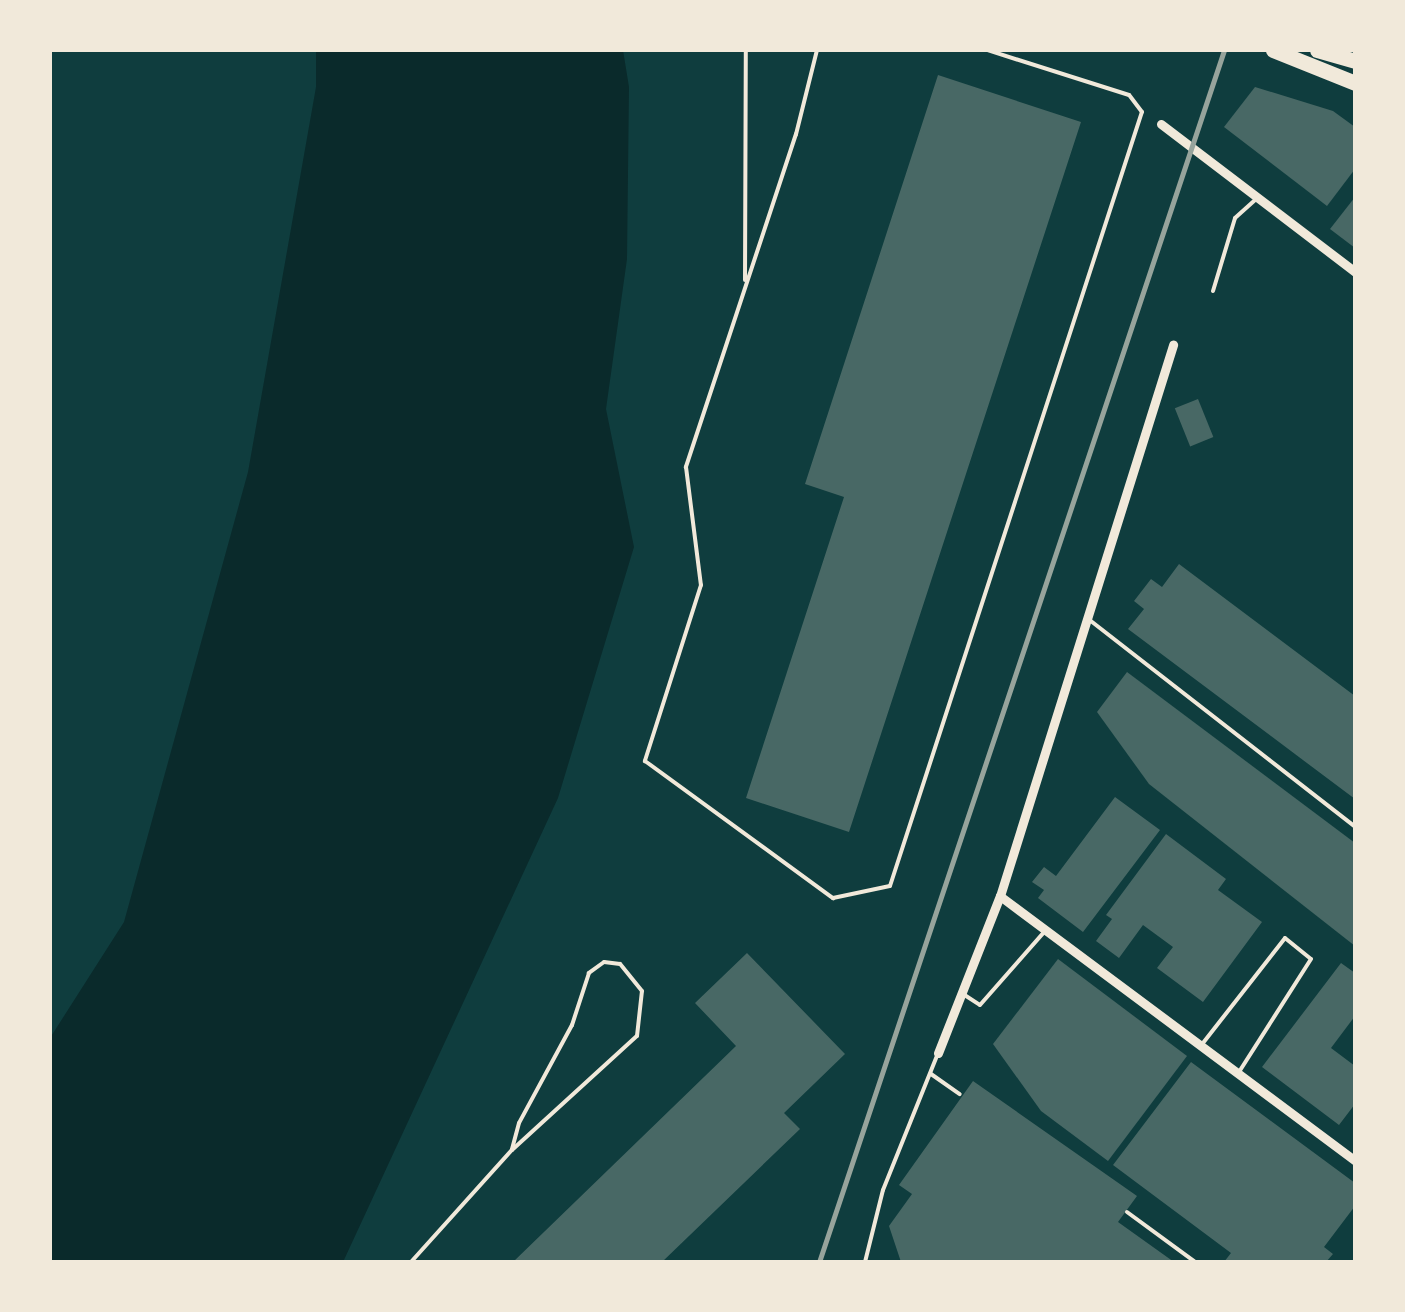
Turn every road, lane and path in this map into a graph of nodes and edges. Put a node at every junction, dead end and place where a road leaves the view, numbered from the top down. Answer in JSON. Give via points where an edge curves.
{"nodes":[{"id":1,"x":746,"y":50,"type":"edge"},
{"id":2,"x":817,"y":50,"type":"edge"},
{"id":3,"x":987,"y":50,"type":"edge"},
{"id":4,"x":1273,"y":50,"type":"edge"},
{"id":5,"x":1317,"y":50,"type":"edge"},
{"id":6,"x":1355,"y":61,"type":"edge"},
{"id":7,"x":1355,"y":83,"type":"edge"},
{"id":8,"x":1161,"y":124,"type":"dead end"},
{"id":9,"x":1258,"y":198,"type":"junction"},
{"id":10,"x":1355,"y":272,"type":"edge"},
{"id":11,"x":744,"y":284,"type":"junction"},
{"id":12,"x":1213,"y":291,"type":"dead end"},
{"id":13,"x":1173,"y":346,"type":"dead end"},
{"id":14,"x":1088,"y":618,"type":"junction"},
{"id":15,"x":1355,"y":827,"type":"edge"},
{"id":16,"x":1000,"y":896,"type":"junction"},
{"id":17,"x":1046,"y":930,"type":"junction"},
{"id":18,"x":962,"y":993,"type":"junction"},
{"id":19,"x":1200,"y":1046,"type":"junction"},
{"id":20,"x":938,"y":1053,"type":"joint"},
{"id":21,"x":930,"y":1073,"type":"junction"},
{"id":22,"x":1238,"y":1074,"type":"junction"},
{"id":23,"x":960,"y":1094,"type":"dead end"},
{"id":24,"x":512,"y":1150,"type":"junction"},
{"id":25,"x":1355,"y":1161,"type":"edge"},
{"id":26,"x":1126,"y":1212,"type":"dead end"},
{"id":27,"x":410,"y":1262,"type":"edge"},
{"id":28,"x":865,"y":1262,"type":"edge"},
{"id":29,"x":1195,"y":1262,"type":"edge"}],
"edges":[{"from":1,"to":11,"type":"lane"},
{"from":2,"to":11,"type":"lane"},
{"from":3,"to":11,"type":"lane","via":[[1129,94],[1142,112],[890,886],[864,896],[833,898],[644,760],[702,585],[686,468]]},
{"from":4,"to":7,"type":"highway"},
{"from":5,"to":6,"type":"highway"},
{"from":8,"to":9,"type":"street"},
{"from":9,"to":10,"type":"street"},
{"from":9,"to":12,"type":"lane","via":[[1235,218]]},
{"from":13,"to":14,"type":"street"},
{"from":14,"to":15,"type":"lane"},
{"from":14,"to":16,"type":"street"},
{"from":16,"to":17,"type":"street"},
{"from":16,"to":18,"type":"street"},
{"from":17,"to":18,"type":"lane","via":[[980,1005]]},
{"from":17,"to":19,"type":"street"},
{"from":18,"to":20,"type":"street"},
{"from":19,"to":22,"type":"street"},
{"from":19,"to":22,"type":"lane","via":[[1285,938],[1311,959]]},
{"from":20,"to":21,"type":"lane"},
{"from":21,"to":23,"type":"lane"},
{"from":21,"to":28,"type":"lane","via":[[883,1190]]},
{"from":22,"to":25,"type":"street"},
{"from":24,"to":24,"type":"lane","via":[[637,1036],[642,991],[620,964],[604,962],[588,972],[572,1025],[519,1123]]},
{"from":24,"to":27,"type":"lane"},
{"from":26,"to":29,"type":"lane"}]}
